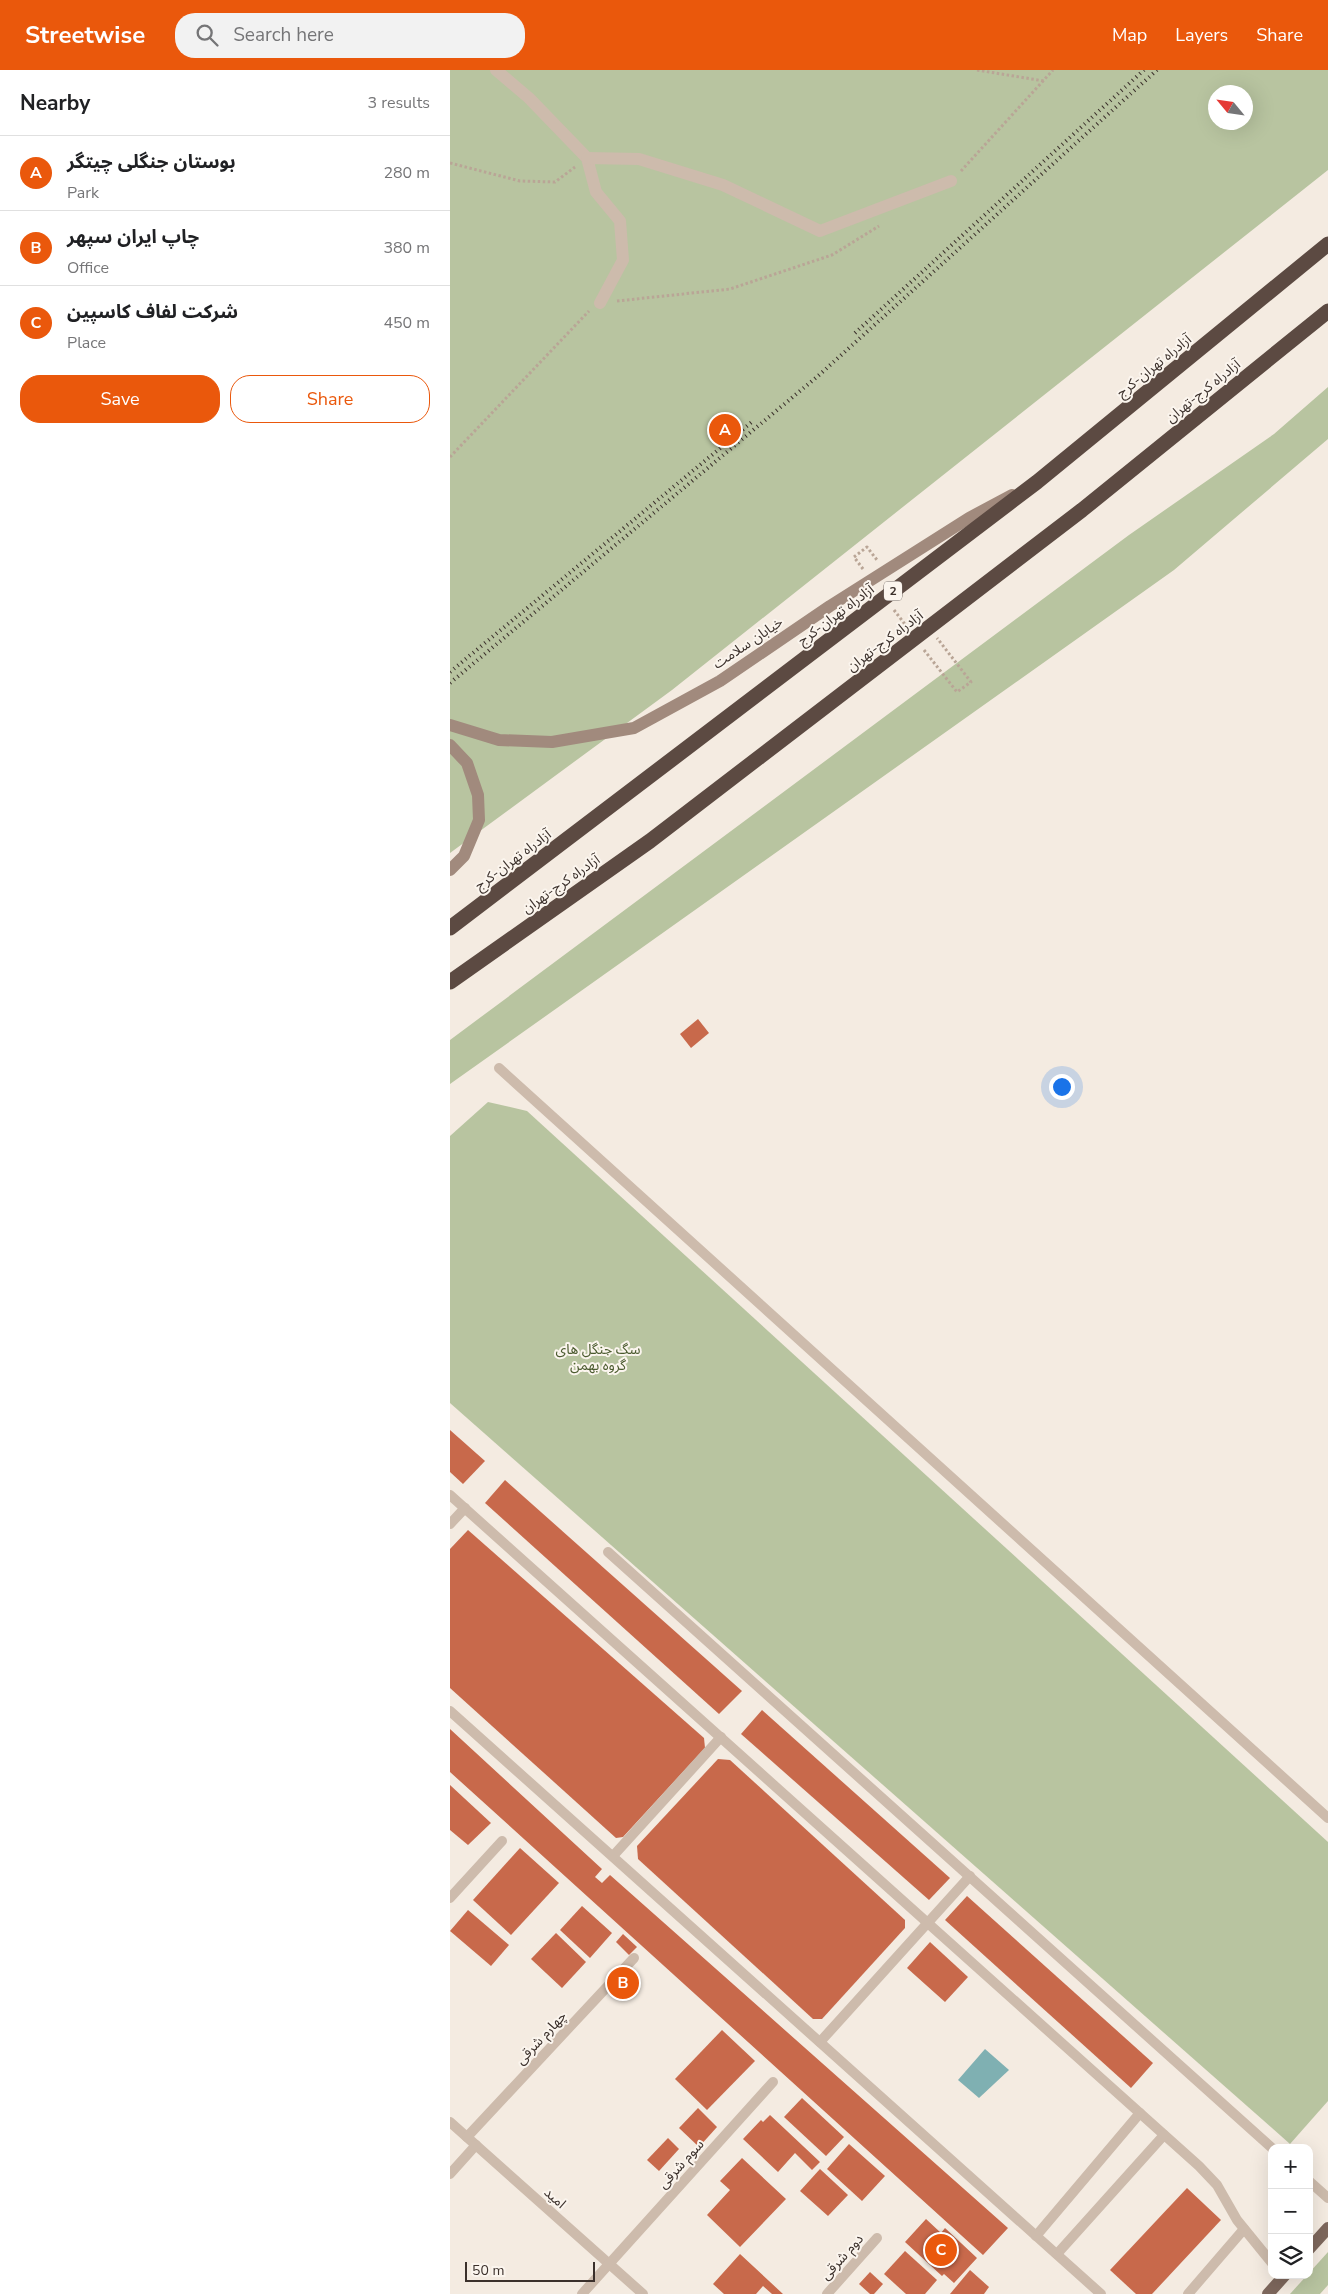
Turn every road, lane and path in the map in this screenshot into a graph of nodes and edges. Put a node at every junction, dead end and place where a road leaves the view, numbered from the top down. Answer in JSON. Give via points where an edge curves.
{"nodes":[{"id":1,"x":496,"y":70,"type":"edge"},
{"id":2,"x":977,"y":70,"type":"edge"},
{"id":3,"x":1053,"y":70,"type":"edge"},
{"id":4,"x":1044,"y":82,"type":"junction"},
{"id":5,"x":588,"y":158,"type":"junction"},
{"id":6,"x":450,"y":164,"type":"edge"},
{"id":7,"x":952,"y":181,"type":"joint"},
{"id":8,"x":880,"y":225,"type":"dead end"},
{"id":9,"x":1328,"y":244,"type":"edge"},
{"id":10,"x":600,"y":302,"type":"junction"},
{"id":11,"x":1328,"y":311,"type":"edge"},
{"id":12,"x":450,"y":457,"type":"edge"},
{"id":13,"x":1037,"y":482,"type":"junction"},
{"id":14,"x":867,"y":547,"type":"dead end"},
{"id":15,"x":854,"y":557,"type":"dead end"},
{"id":16,"x":929,"y":627,"type":"junction"},
{"id":17,"x":957,"y":692,"type":"dead end"},
{"id":18,"x":450,"y":725,"type":"edge"},
{"id":19,"x":450,"y":745,"type":"edge"},
{"id":20,"x":450,"y":870,"type":"edge"},
{"id":21,"x":450,"y":928,"type":"edge"},
{"id":22,"x":450,"y":982,"type":"edge"},
{"id":23,"x":499,"y":1068,"type":"dead end"},
{"id":24,"x":450,"y":1495,"type":"edge"},
{"id":25,"x":464,"y":1508,"type":"junction"},
{"id":26,"x":450,"y":1524,"type":"edge"},
{"id":27,"x":608,"y":1552,"type":"dead end"},
{"id":28,"x":450,"y":1710,"type":"edge"},
{"id":29,"x":721,"y":1738,"type":"junction"},
{"id":30,"x":1328,"y":1818,"type":"edge"},
{"id":31,"x":502,"y":1841,"type":"dead end"},
{"id":32,"x":613,"y":1856,"type":"junction"},
{"id":33,"x":970,"y":1876,"type":"junction"},
{"id":34,"x":450,"y":1898,"type":"edge"},
{"id":35,"x":927,"y":1923,"type":"junction"},
{"id":36,"x":634,"y":1958,"type":"dead end"},
{"id":37,"x":820,"y":2042,"type":"junction"},
{"id":38,"x":773,"y":2082,"type":"dead end"},
{"id":39,"x":1140,"y":2113,"type":"junction"},
{"id":40,"x":450,"y":2122,"type":"edge"},
{"id":41,"x":1164,"y":2135,"type":"junction"},
{"id":42,"x":467,"y":2137,"type":"junction"},
{"id":43,"x":1268,"y":2144,"type":"edge"},
{"id":44,"x":476,"y":2145,"type":"junction"},
{"id":45,"x":450,"y":2174,"type":"edge"},
{"id":46,"x":1313,"y":2185,"type":"edge"},
{"id":47,"x":1328,"y":2198,"type":"edge"},
{"id":48,"x":1328,"y":2228,"type":"edge"},
{"id":49,"x":1244,"y":2229,"type":"junction"},
{"id":50,"x":1036,"y":2236,"type":"junction"},
{"id":51,"x":877,"y":2238,"type":"dead end"},
{"id":52,"x":1313,"y":2245,"type":"edge"},
{"id":53,"x":1056,"y":2254,"type":"junction"},
{"id":54,"x":1268,"y":2258,"type":"edge"},
{"id":55,"x":609,"y":2264,"type":"junction"},
{"id":56,"x":1280,"y":2279,"type":"edge"},
{"id":57,"x":582,"y":2294,"type":"edge"},
{"id":58,"x":643,"y":2294,"type":"edge"},
{"id":59,"x":827,"y":2294,"type":"edge"},
{"id":60,"x":1101,"y":2294,"type":"edge"},
{"id":61,"x":1188,"y":2294,"type":"edge"},
{"id":62,"x":1268,"y":2294,"type":"edge"}],
"edges":[{"from":1,"to":5,"type":"street","via":[[529,98]]},
{"from":2,"to":4,"type":"path"},
{"from":3,"to":4,"type":"path"},
{"from":4,"to":7,"type":"path"},
{"from":5,"to":6,"type":"path","via":[[555,182],[520,181]]},
{"from":5,"to":7,"type":"street","via":[[640,159],[723,185],[820,231]]},
{"from":5,"to":10,"type":"street","via":[[596,192],[620,221],[622,260]]},
{"from":8,"to":10,"type":"path","via":[[832,255],[730,289]]},
{"from":9,"to":13,"type":"highway","name":"آزادراه تهران-کرج","number":"2"},
{"from":10,"to":12,"type":"path"},
{"from":11,"to":16,"type":"highway","name":"آزادراه کرج-تهران","via":[[1082,510]]},
{"from":13,"to":18,"type":"main road","name":"خیابان سلامت","via":[[969,518],[830,606],[720,681],[634,728],[552,742],[499,740]]},
{"from":13,"to":21,"type":"highway","name":"آزادراه تهران-کرج","number":"2"},
{"from":14,"to":15,"type":"path"},
{"from":16,"to":17,"type":"path","via":[[971,682]]},
{"from":16,"to":22,"type":"highway","name":"آزادراه کرج-تهران","via":[[650,841]]},
{"from":19,"to":20,"type":"main road","via":[[467,763],[478,795],[478,820],[464,856]]},
{"from":23,"to":30,"type":"lane"},
{"from":24,"to":25,"type":"lane"},
{"from":25,"to":26,"type":"lane"},
{"from":25,"to":29,"type":"lane"},
{"from":27,"to":33,"type":"lane"},
{"from":28,"to":32,"type":"lane"},
{"from":29,"to":32,"type":"lane"},
{"from":29,"to":35,"type":"lane"},
{"from":31,"to":34,"type":"lane"},
{"from":32,"to":37,"type":"lane"},
{"from":33,"to":35,"type":"lane"},
{"from":33,"to":43,"type":"lane"},
{"from":35,"to":37,"type":"lane"},
{"from":35,"to":39,"type":"lane"},
{"from":36,"to":42,"type":"lane","name":"چهارم شرقی"},
{"from":37,"to":50,"type":"lane"},
{"from":38,"to":55,"type":"lane","name":"سوم شرقی"},
{"from":39,"to":41,"type":"lane"},
{"from":39,"to":50,"type":"lane"},
{"from":40,"to":42,"type":"lane","name":"امید"},
{"from":41,"to":49,"type":"lane","via":[[1217,2185]]},
{"from":41,"to":53,"type":"lane"},
{"from":42,"to":44,"type":"lane","name":"امید"},
{"from":44,"to":45,"type":"lane"},
{"from":44,"to":55,"type":"lane","name":"امید"},
{"from":46,"to":47,"type":"lane"},
{"from":48,"to":52,"type":"main road"},
{"from":49,"to":54,"type":"lane"},
{"from":49,"to":61,"type":"lane"},
{"from":50,"to":53,"type":"lane"},
{"from":51,"to":59,"type":"lane","name":"دوم شرقی"},
{"from":53,"to":60,"type":"lane"},
{"from":55,"to":57,"type":"lane","name":"سوم شرقی"},
{"from":55,"to":58,"type":"lane","name":"امید"},
{"from":56,"to":62,"type":"main road"}]}
